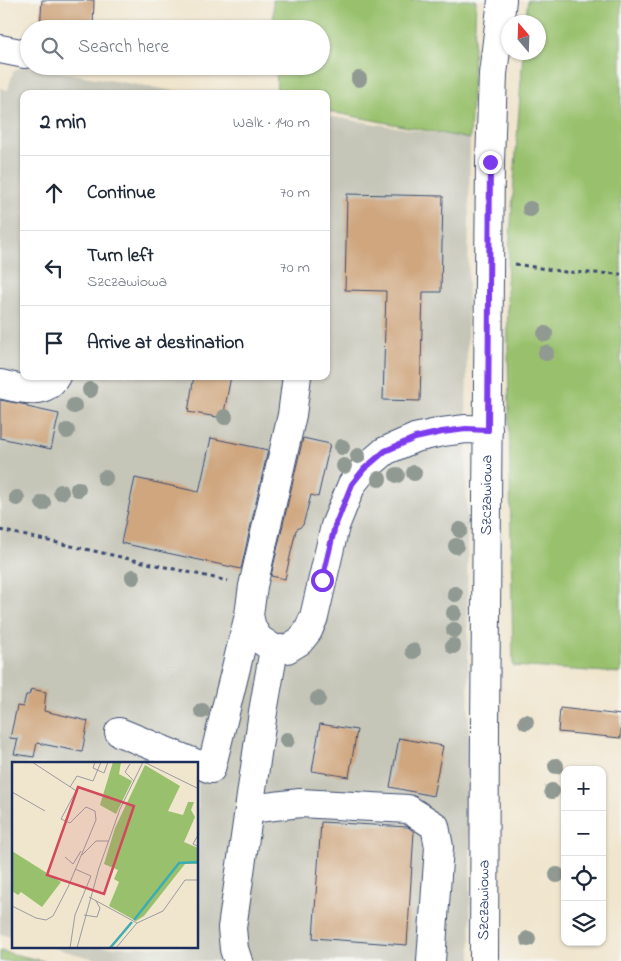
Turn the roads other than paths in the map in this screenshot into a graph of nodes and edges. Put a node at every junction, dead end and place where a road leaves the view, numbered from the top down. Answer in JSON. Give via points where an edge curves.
{"nodes":[{"id":1,"x":502,"y":0,"type":"edge"},
{"id":2,"x":54,"y":380,"type":"edge"},
{"id":3,"x":296,"y":380,"type":"edge"},
{"id":4,"x":0,"y":384,"type":"edge"},
{"id":5,"x":488,"y":430,"type":"junction"},
{"id":6,"x":249,"y":615,"type":"junction"},
{"id":7,"x":274,"y":649,"type":"junction"},
{"id":8,"x":119,"y":732,"type":"dead end"},
{"id":9,"x":192,"y":762,"type":"edge"},
{"id":10,"x":199,"y":765,"type":"edge"},
{"id":11,"x":249,"y":809,"type":"junction"},
{"id":12,"x":238,"y":961,"type":"edge"},
{"id":13,"x":431,"y":961,"type":"edge"},
{"id":14,"x":484,"y":961,"type":"edge"}],
"edges":[{"from":1,"to":5,"type":"street","name":"Szczawiowa","via":[[491,113]]},
{"from":2,"to":4,"type":"street","via":[[30,390]]},
{"from":3,"to":6,"type":"street","via":[[292,415]]},
{"from":5,"to":7,"type":"street","via":[[466,429],[415,438],[385,451],[364,469],[352,484],[335,526],[308,631],[287,649]]},
{"from":5,"to":14,"type":"street","name":"Szczawiowa"},
{"from":6,"to":7,"type":"street","via":[[259,639]]},
{"from":6,"to":10,"type":"street","via":[[211,769]]},
{"from":7,"to":11,"type":"street"},
{"from":8,"to":9,"type":"street"},
{"from":11,"to":12,"type":"street","via":[[232,928]]},
{"from":11,"to":13,"type":"street","via":[[300,803],[408,809],[435,826],[438,847]]}]}
